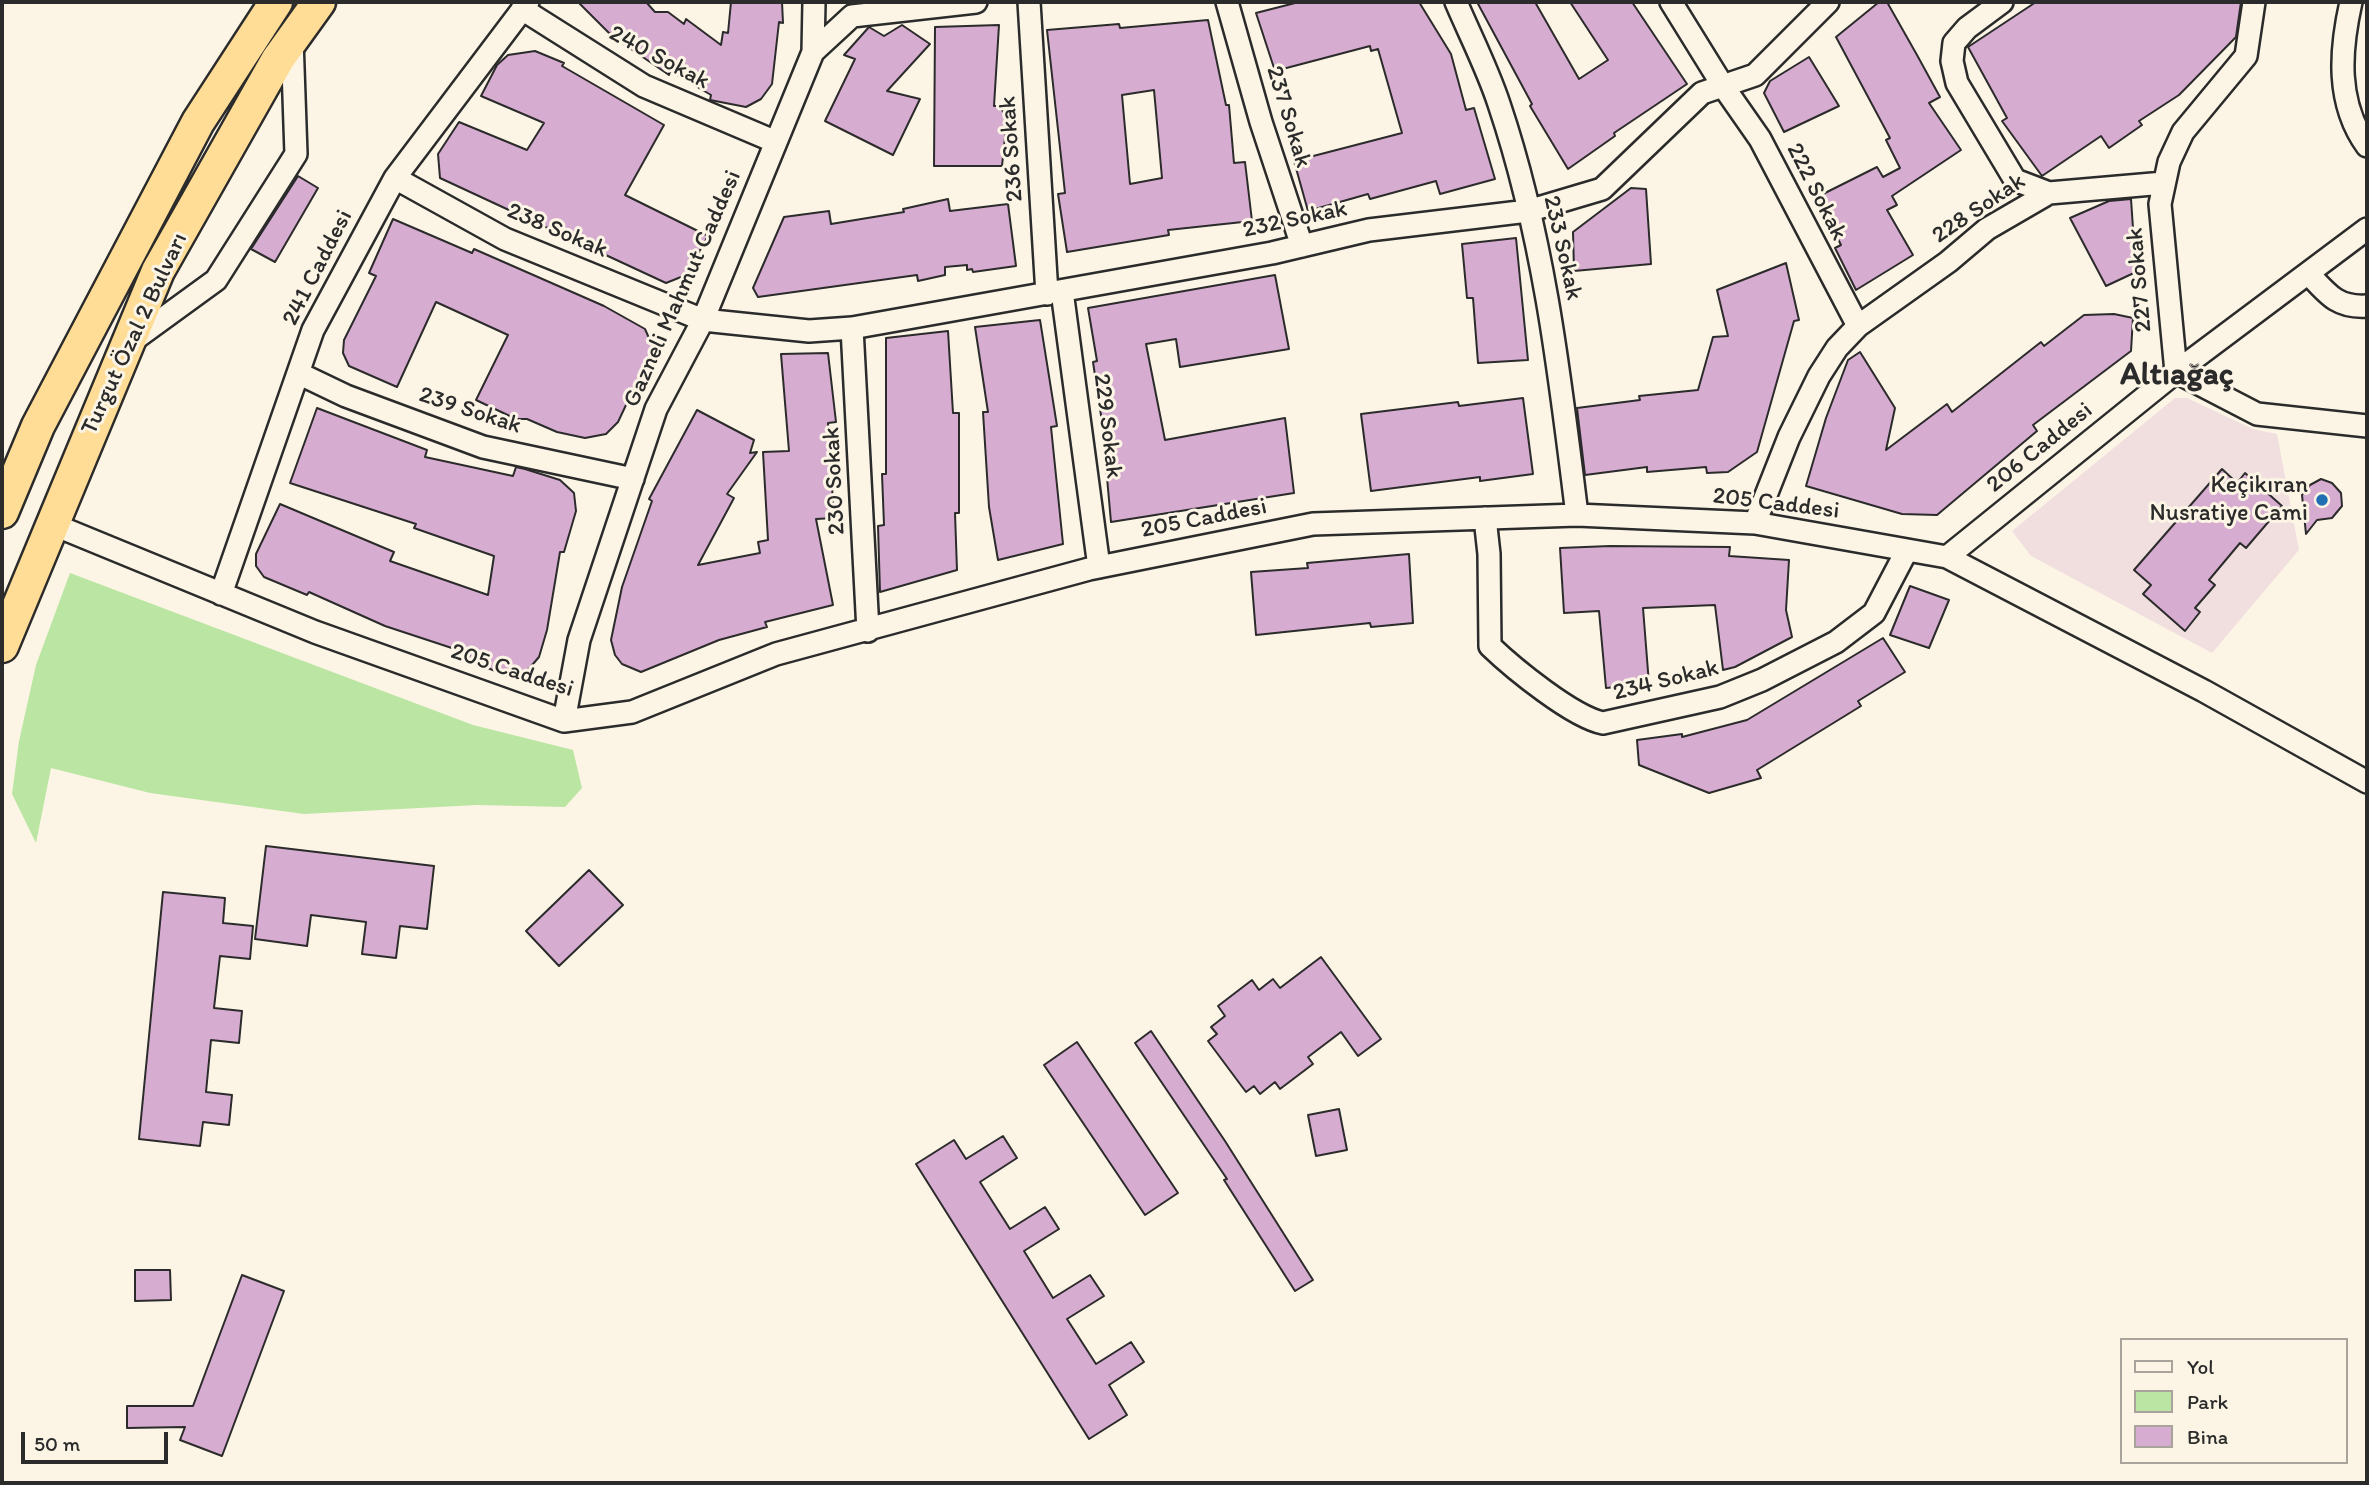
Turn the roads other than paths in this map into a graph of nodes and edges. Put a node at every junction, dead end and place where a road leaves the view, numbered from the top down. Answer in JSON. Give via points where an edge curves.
{"nodes":[{"id":1,"x":276,"y":2,"type":"edge"},
{"id":2,"x":319,"y":2,"type":"edge"},
{"id":3,"x":814,"y":2,"type":"edge"},
{"id":4,"x":976,"y":2,"type":"edge"},
{"id":5,"x":1029,"y":2,"type":"edge"},
{"id":6,"x":1227,"y":2,"type":"edge"},
{"id":7,"x":1456,"y":2,"type":"edge"},
{"id":8,"x":1671,"y":2,"type":"edge"},
{"id":9,"x":1828,"y":2,"type":"edge"},
{"id":10,"x":2002,"y":2,"type":"edge"},
{"id":11,"x":2254,"y":2,"type":"edge"},
{"id":12,"x":2351,"y":2,"type":"edge"},
{"id":13,"x":525,"y":6,"type":"edge"},
{"id":14,"x":292,"y":39,"type":"junction"},
{"id":15,"x":813,"y":52,"type":"junction"},
{"id":16,"x":1723,"y":86,"type":"junction"},
{"id":17,"x":776,"y":142,"type":"junction"},
{"id":18,"x":2367,"y":146,"type":"edge"},
{"id":19,"x":395,"y":178,"type":"junction"},
{"id":20,"x":2164,"y":183,"type":"junction"},
{"id":21,"x":2049,"y":193,"type":"junction"},
{"id":22,"x":1528,"y":211,"type":"junction"},
{"id":23,"x":2367,"y":229,"type":"edge"},
{"id":24,"x":1301,"y":246,"type":"junction"},
{"id":25,"x":2309,"y":274,"type":"junction"},
{"id":26,"x":1055,"y":292,"type":"junction"},
{"id":27,"x":2367,"y":306,"type":"edge"},
{"id":28,"x":703,"y":320,"type":"junction"},
{"id":29,"x":1858,"y":326,"type":"junction"},
{"id":30,"x":852,"y":328,"type":"junction"},
{"id":31,"x":127,"y":345,"type":"junction"},
{"id":32,"x":2176,"y":372,"type":"junction"},
{"id":33,"x":298,"y":373,"type":"junction"},
{"id":34,"x":2367,"y":426,"type":"edge"},
{"id":35,"x":633,"y":479,"type":"junction"},
{"id":36,"x":3,"y":504,"type":"edge"},
{"id":37,"x":1577,"y":515,"type":"junction"},
{"id":38,"x":1485,"y":518,"type":"junction"},
{"id":39,"x":1755,"y":523,"type":"junction"},
{"id":40,"x":52,"y":524,"type":"junction"},
{"id":41,"x":1907,"y":550,"type":"junction"},
{"id":42,"x":1947,"y":557,"type":"junction"},
{"id":43,"x":1098,"y":567,"type":"junction"},
{"id":44,"x":222,"y":594,"type":"junction"},
{"id":45,"x":868,"y":631,"type":"junction"},
{"id":46,"x":2,"y":646,"type":"edge"},
{"id":47,"x":564,"y":721,"type":"junction"},
{"id":48,"x":2367,"y":782,"type":"edge"}],
"edges":[{"from":1,"to":36,"type":"highway","name":"Turgut Özal 2 Bulvarı","via":[[198,122],[38,426]]},
{"from":2,"to":14,"type":"highway","name":"Turgut Özal 2 Bulvarı"},
{"from":3,"to":15,"type":"street"},
{"from":4,"to":15,"type":"street","name":"Gazneli Mahmut Caddesi","via":[[852,16]]},
{"from":5,"to":26,"type":"street","name":"236 Sokak"},
{"from":6,"to":24,"type":"street","name":"237 Sokak"},
{"from":7,"to":22,"type":"street","name":"233 Sokak","via":[[1499,104]]},
{"from":8,"to":16,"type":"street","name":"222 Sokak"},
{"from":9,"to":16,"type":"street","name":"232 Sokak","via":[[1755,75]]},
{"from":10,"to":21,"type":"street","via":[[1966,28],[1954,43],[1957,83],[2015,180]]},
{"from":11,"to":20,"type":"street","via":[[2246,56],[2183,132]]},
{"from":12,"to":18,"type":"street","via":[[2342,45],[2343,78],[2350,110]]},
{"from":13,"to":17,"type":"street","name":"240 Sokak","via":[[644,86]]},
{"from":13,"to":19,"type":"street","name":"241 Caddesi"},
{"from":14,"to":31,"type":"highway","name":"Turgut Özal 2 Bulvarı","via":[[158,271]]},
{"from":14,"to":31,"type":"street","via":[[296,154],[216,279]]},
{"from":15,"to":17,"type":"street","name":"Gazneli Mahmut Caddesi"},
{"from":16,"to":22,"type":"street","name":"232 Sokak","via":[[1702,93],[1602,189]]},
{"from":16,"to":29,"type":"street","name":"222 Sokak","via":[[1760,139]]},
{"from":17,"to":28,"type":"street","name":"Gazneli Mahmut Caddesi"},
{"from":19,"to":28,"type":"street","name":"238 Sokak","via":[[505,239]]},
{"from":19,"to":33,"type":"street","name":"241 Caddesi","via":[[313,330]]},
{"from":20,"to":21,"type":"street","name":"228 Sokak"},
{"from":20,"to":32,"type":"street","name":"227 Sokak","via":[[2160,204]]},
{"from":21,"to":29,"type":"street","name":"228 Sokak","via":[[1987,229]]},
{"from":22,"to":24,"type":"street","name":"232 Sokak","via":[[1369,230]]},
{"from":22,"to":37,"type":"street","name":"233 Sokak","via":[[1554,331]]},
{"from":23,"to":25,"type":"street","name":"206 Caddesi"},
{"from":24,"to":26,"type":"street","name":"232 Sokak"},
{"from":25,"to":27,"type":"street","via":[[2328,295],[2349,307]]},
{"from":25,"to":32,"type":"street","name":"206 Caddesi"},
{"from":26,"to":30,"type":"street","name":"232 Sokak"},
{"from":26,"to":43,"type":"street","name":"229 Sokak"},
{"from":28,"to":30,"type":"street","name":"232 Sokak","via":[[809,331]]},
{"from":28,"to":35,"type":"street","name":"Gazneli Mahmut Caddesi","via":[[656,409]]},
{"from":29,"to":39,"type":"street","name":"228 Sokak","via":[[1819,376]]},
{"from":30,"to":45,"type":"street","name":"230 Sokak"},
{"from":31,"to":40,"type":"highway","name":"Turgut Özal 2 Bulvarı"},
{"from":32,"to":34,"type":"street","via":[[2257,414]]},
{"from":32,"to":42,"type":"street","name":"206 Caddesi"},
{"from":33,"to":35,"type":"street","name":"239 Sokak","via":[[482,447]]},
{"from":33,"to":44,"type":"street","name":"241 Caddesi"},
{"from":35,"to":47,"type":"street","name":"Gazneli Mahmut Caddesi","via":[[579,640]]},
{"from":37,"to":38,"type":"street","name":"205 Caddesi"},
{"from":37,"to":39,"type":"street","name":"205 Caddesi"},
{"from":38,"to":41,"type":"street","name":"234 Sokak","via":[[1490,646],[1518,673],[1587,720],[1603,723],[1720,696],[1836,642],[1874,613]]},
{"from":38,"to":43,"type":"street","name":"205 Caddesi","via":[[1313,524]]},
{"from":39,"to":41,"type":"street","name":"205 Caddesi"},
{"from":40,"to":44,"type":"street","name":"205 Caddesi"},
{"from":40,"to":46,"type":"highway","name":"Turgut Özal 2 Bulvarı"},
{"from":41,"to":42,"type":"street","name":"205 Caddesi"},
{"from":42,"to":48,"type":"street","name":"205 Caddesi"},
{"from":43,"to":45,"type":"street","name":"205 Caddesi"},
{"from":44,"to":47,"type":"street","name":"205 Caddesi"},
{"from":45,"to":47,"type":"street","name":"205 Caddesi","via":[[776,654],[632,712]]}]}
